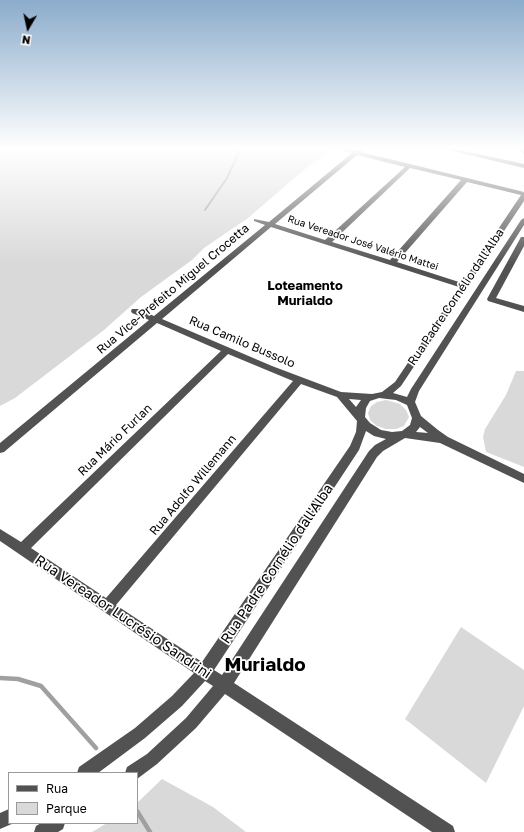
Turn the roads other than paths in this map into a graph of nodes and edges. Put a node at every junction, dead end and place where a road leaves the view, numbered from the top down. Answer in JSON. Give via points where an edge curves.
{"nodes":[{"id":1,"x":316,"y":187,"type":"edge"},
{"id":2,"x":387,"y":187,"type":"edge"},
{"id":3,"x":459,"y":187,"type":"edge"},
{"id":4,"x":492,"y":187,"type":"edge"},
{"id":5,"x":524,"y":195,"type":"edge"},
{"id":6,"x":256,"y":220,"type":"dead end"},
{"id":7,"x":524,"y":220,"type":"edge"},
{"id":8,"x":271,"y":224,"type":"junction"},
{"id":9,"x":524,"y":239,"type":"edge"},
{"id":10,"x":327,"y":242,"type":"junction"},
{"id":11,"x":392,"y":263,"type":"junction"},
{"id":12,"x":464,"y":286,"type":"junction"},
{"id":13,"x":524,"y":309,"type":"edge"},
{"id":14,"x":135,"y":311,"type":"dead end"},
{"id":15,"x":156,"y":320,"type":"junction"},
{"id":16,"x":227,"y":350,"type":"junction"},
{"id":17,"x":298,"y":380,"type":"junction"},
{"id":18,"x":340,"y":395,"type":"junction"},
{"id":19,"x":385,"y":395,"type":"junction"},
{"id":20,"x":372,"y":397,"type":"junction"},
{"id":21,"x":410,"y":404,"type":"junction"},
{"id":22,"x":417,"y":418,"type":"junction"},
{"id":23,"x":361,"y":419,"type":"junction"},
{"id":24,"x":402,"y":435,"type":"junction"},
{"id":25,"x":444,"y":440,"type":"junction"},
{"id":26,"x":0,"y":449,"type":"edge"},
{"id":27,"x":524,"y":479,"type":"edge"},
{"id":28,"x":0,"y":534,"type":"edge"},
{"id":29,"x":22,"y":549,"type":"junction"},
{"id":30,"x":107,"y":606,"type":"junction"},
{"id":31,"x":204,"y":672,"type":"junction"},
{"id":32,"x":224,"y":685,"type":"junction"},
{"id":33,"x":86,"y":772,"type":"edge"},
{"id":34,"x":134,"y":772,"type":"edge"},
{"id":35,"x":55,"y":824,"type":"edge"},
{"id":36,"x":42,"y":832,"type":"edge"},
{"id":37,"x":447,"y":832,"type":"edge"}],
"edges":[{"from":1,"to":8,"type":"street","name":"Rua Vice-Prefeito Miguel Crocetta"},
{"from":2,"to":10,"type":"street"},
{"from":3,"to":11,"type":"street"},
{"from":4,"to":5,"type":"street"},
{"from":5,"to":12,"type":"street","name":"Rua Padre Cornélio dall'Alba"},
{"from":6,"to":8,"type":"street","name":"Rua Vereador José Valério Mattei"},
{"from":7,"to":21,"type":"street","name":"Rua Padre Cornélio dall'Alba","via":[[414,391]]},
{"from":8,"to":10,"type":"street","name":"Rua Vereador José Valério Mattei"},
{"from":8,"to":15,"type":"street","name":"Rua Vice-Prefeito Miguel Crocetta"},
{"from":9,"to":13,"type":"street","via":[[491,299]]},
{"from":10,"to":11,"type":"street","name":"Rua Vereador José Valério Mattei"},
{"from":11,"to":12,"type":"street","name":"Rua Vereador José Valério Mattei"},
{"from":12,"to":19,"type":"street","name":"Rua Padre Cornélio dall'Alba","via":[[398,384]]},
{"from":14,"to":15,"type":"street","name":"Rua Camilo Bussolo"},
{"from":15,"to":16,"type":"street","name":"Rua Camilo Bussolo"},
{"from":15,"to":26,"type":"street","name":"Rua Vice-Prefeito Miguel Crocetta"},
{"from":16,"to":17,"type":"street","name":"Rua Camilo Bussolo"},
{"from":16,"to":29,"type":"street","name":"Rua Mário Furlan"},
{"from":17,"to":18,"type":"street","name":"Rua Camilo Bussolo"},
{"from":17,"to":30,"type":"street","name":"Rua Adolfo Willemann"},
{"from":18,"to":20,"type":"street","name":"Rua Camilo Bussolo"},
{"from":18,"to":23,"type":"street","name":"Rua Camilo Bussolo"},
{"from":19,"to":20,"type":"street"},
{"from":19,"to":21,"type":"street","via":[[398,397]]},
{"from":20,"to":23,"type":"street","via":[[360,407]]},
{"from":21,"to":22,"type":"street"},
{"from":22,"to":24,"type":"street","via":[[414,427]]},
{"from":22,"to":25,"type":"street"},
{"from":23,"to":24,"type":"street","via":[[378,433]]},
{"from":23,"to":31,"type":"street","name":"Rua Padre Cornélio dall'Alba","via":[[359,440],[355,447]]},
{"from":24,"to":25,"type":"street"},
{"from":24,"to":32,"type":"street","name":"Rua Padre Cornélio dall'Alba","via":[[373,454]]},
{"from":25,"to":27,"type":"street"},
{"from":28,"to":29,"type":"street","name":"Rua Vereador Lucrésio Sandrini"},
{"from":29,"to":30,"type":"street","name":"Rua Vereador Lucrésio Sandrini"},
{"from":30,"to":31,"type":"street","name":"Rua Vereador Lucrésio Sandrini"},
{"from":31,"to":32,"type":"street","name":"Rua Vereador Lucrésio Sandrini"},
{"from":31,"to":33,"type":"street","name":"Rua Padre Cornélio dall'Alba","via":[[177,701],[150,724]]},
{"from":32,"to":34,"type":"street","name":"Rua Padre Cornélio dall'Alba","via":[[191,723]]},
{"from":32,"to":37,"type":"street","name":"Rua Vereador Lucrésio Sandrini"},
{"from":35,"to":36,"type":"street"}]}
